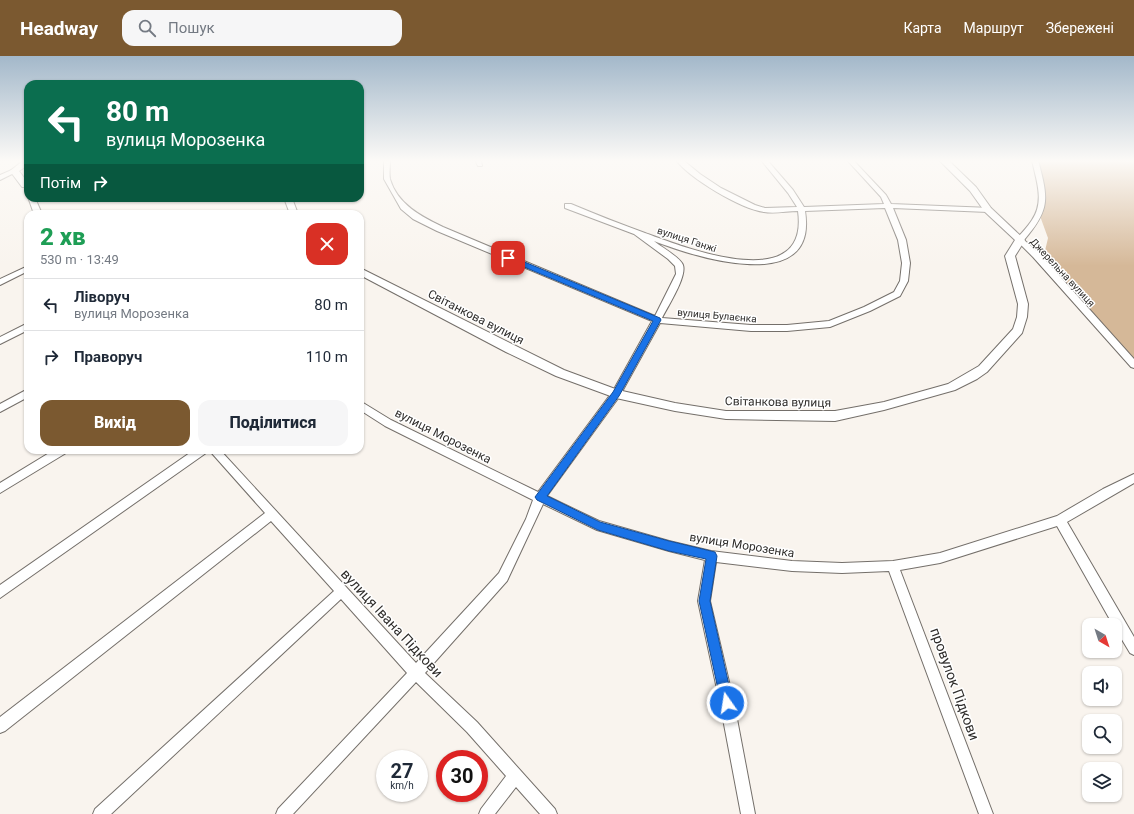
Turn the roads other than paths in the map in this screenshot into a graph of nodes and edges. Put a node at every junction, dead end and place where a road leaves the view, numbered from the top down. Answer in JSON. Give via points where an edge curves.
{"nodes":[{"id":1,"x":395,"y":195,"type":"edge"},
{"id":2,"x":730,"y":195,"type":"edge"},
{"id":3,"x":791,"y":195,"type":"edge"},
{"id":4,"x":883,"y":195,"type":"edge"},
{"id":5,"x":978,"y":195,"type":"edge"},
{"id":6,"x":1042,"y":195,"type":"edge"},
{"id":7,"x":568,"y":206,"type":"dead end"},
{"id":8,"x":888,"y":206,"type":"junction"},
{"id":9,"x":801,"y":208,"type":"junction"},
{"id":10,"x":988,"y":210,"type":"junction"},
{"id":11,"x":638,"y":233,"type":"junction"},
{"id":12,"x":1020,"y":240,"type":"junction"},
{"id":13,"x":24,"y":270,"type":"edge"},
{"id":14,"x":364,"y":273,"type":"edge"},
{"id":15,"x":0,"y":282,"type":"edge"},
{"id":16,"x":657,"y":320,"type":"junction"},
{"id":17,"x":24,"y":328,"type":"edge"},
{"id":18,"x":0,"y":341,"type":"edge"},
{"id":19,"x":1134,"y":365,"type":"edge"},
{"id":20,"x":616,"y":394,"type":"junction"},
{"id":21,"x":24,"y":395,"type":"edge"},
{"id":22,"x":0,"y":408,"type":"edge"},
{"id":23,"x":364,"y":408,"type":"edge"},
{"id":24,"x":56,"y":454,"type":"edge"},
{"id":25,"x":196,"y":454,"type":"edge"},
{"id":26,"x":218,"y":454,"type":"edge"},
{"id":27,"x":1134,"y":478,"type":"edge"},
{"id":28,"x":0,"y":489,"type":"edge"},
{"id":29,"x":540,"y":497,"type":"junction"},
{"id":30,"x":272,"y":514,"type":"junction"},
{"id":31,"x":1060,"y":520,"type":"junction"},
{"id":32,"x":711,"y":556,"type":"junction"},
{"id":33,"x":893,"y":566,"type":"junction"},
{"id":34,"x":342,"y":591,"type":"junction"},
{"id":35,"x":0,"y":592,"type":"edge"},
{"id":36,"x":1134,"y":649,"type":"edge"},
{"id":37,"x":416,"y":673,"type":"junction"},
{"id":38,"x":0,"y":726,"type":"edge"},
{"id":39,"x":516,"y":776,"type":"junction"},
{"id":40,"x":100,"y":814,"type":"edge"},
{"id":41,"x":283,"y":814,"type":"edge"},
{"id":42,"x":486,"y":814,"type":"edge"},
{"id":43,"x":550,"y":814,"type":"edge"},
{"id":44,"x":748,"y":814,"type":"edge"},
{"id":45,"x":986,"y":814,"type":"edge"}],
"edges":[{"from":1,"to":16,"type":"street","name":"вулиця Булаєнка","via":[[404,208],[416,217],[478,246]]},
{"from":2,"to":9,"type":"street","via":[[747,205],[764,210]]},
{"from":3,"to":9,"type":"street"},
{"from":4,"to":8,"type":"street","name":"вулиця Булаєнка"},
{"from":5,"to":10,"type":"street"},
{"from":6,"to":12,"type":"street","name":"Джерельна вулиця","via":[[1040,216]]},
{"from":7,"to":11,"type":"street","name":"вулиця Ганжі"},
{"from":8,"to":9,"type":"street"},
{"from":8,"to":10,"type":"street"},
{"from":8,"to":16,"type":"street","name":"вулиця Булаєнка","via":[[902,240],[906,263],[904,281],[897,294],[867,309],[830,324],[787,328],[751,328]]},
{"from":9,"to":11,"type":"street","name":"вулиця Ганжі","via":[[802,232],[798,245],[783,257],[766,262],[710,258]]},
{"from":10,"to":12,"type":"street"},
{"from":11,"to":16,"type":"street","via":[[679,265],[680,274]]},
{"from":12,"to":19,"type":"street","name":"Джерельна вулиця"},
{"from":12,"to":20,"type":"street","name":"Світанкова вулиця","via":[[1010,256],[1023,304],[1018,330],[998,355],[982,369],[951,387],[884,406],[835,416],[726,415]]},
{"from":13,"to":15,"type":"street"},
{"from":14,"to":20,"type":"street","name":"Світанкова вулиця","via":[[545,366]]},
{"from":16,"to":20,"type":"street"},
{"from":17,"to":18,"type":"street"},
{"from":20,"to":29,"type":"street"},
{"from":21,"to":22,"type":"street"},
{"from":23,"to":29,"type":"street","name":"вулиця Морозенка","via":[[388,423]]},
{"from":24,"to":28,"type":"street"},
{"from":25,"to":35,"type":"street"},
{"from":26,"to":30,"type":"street","name":"вулиця Івана Підкови"},
{"from":27,"to":31,"type":"street","name":"вулиця Морозенка"},
{"from":29,"to":32,"type":"street","name":"вулиця Морозенка","via":[[598,525]]},
{"from":29,"to":37,"type":"street","via":[[503,577]]},
{"from":30,"to":34,"type":"street","name":"вулиця Івана Підкови"},
{"from":30,"to":38,"type":"street"},
{"from":31,"to":33,"type":"street","name":"вулиця Морозенка","via":[[940,558]]},
{"from":31,"to":36,"type":"street"},
{"from":32,"to":33,"type":"street","name":"вулиця Морозенка","via":[[792,566]]},
{"from":32,"to":44,"type":"street","via":[[704,601]]},
{"from":33,"to":45,"type":"street","name":"провулок Підкови"},
{"from":34,"to":37,"type":"street","name":"вулиця Івана Підкови"},
{"from":34,"to":40,"type":"street"},
{"from":37,"to":39,"type":"street","name":"вулиця Івана Підкови","via":[[472,727]]},
{"from":37,"to":41,"type":"street"},
{"from":39,"to":42,"type":"street"},
{"from":39,"to":43,"type":"street","name":"вулиця Івана Підкови"}]}
